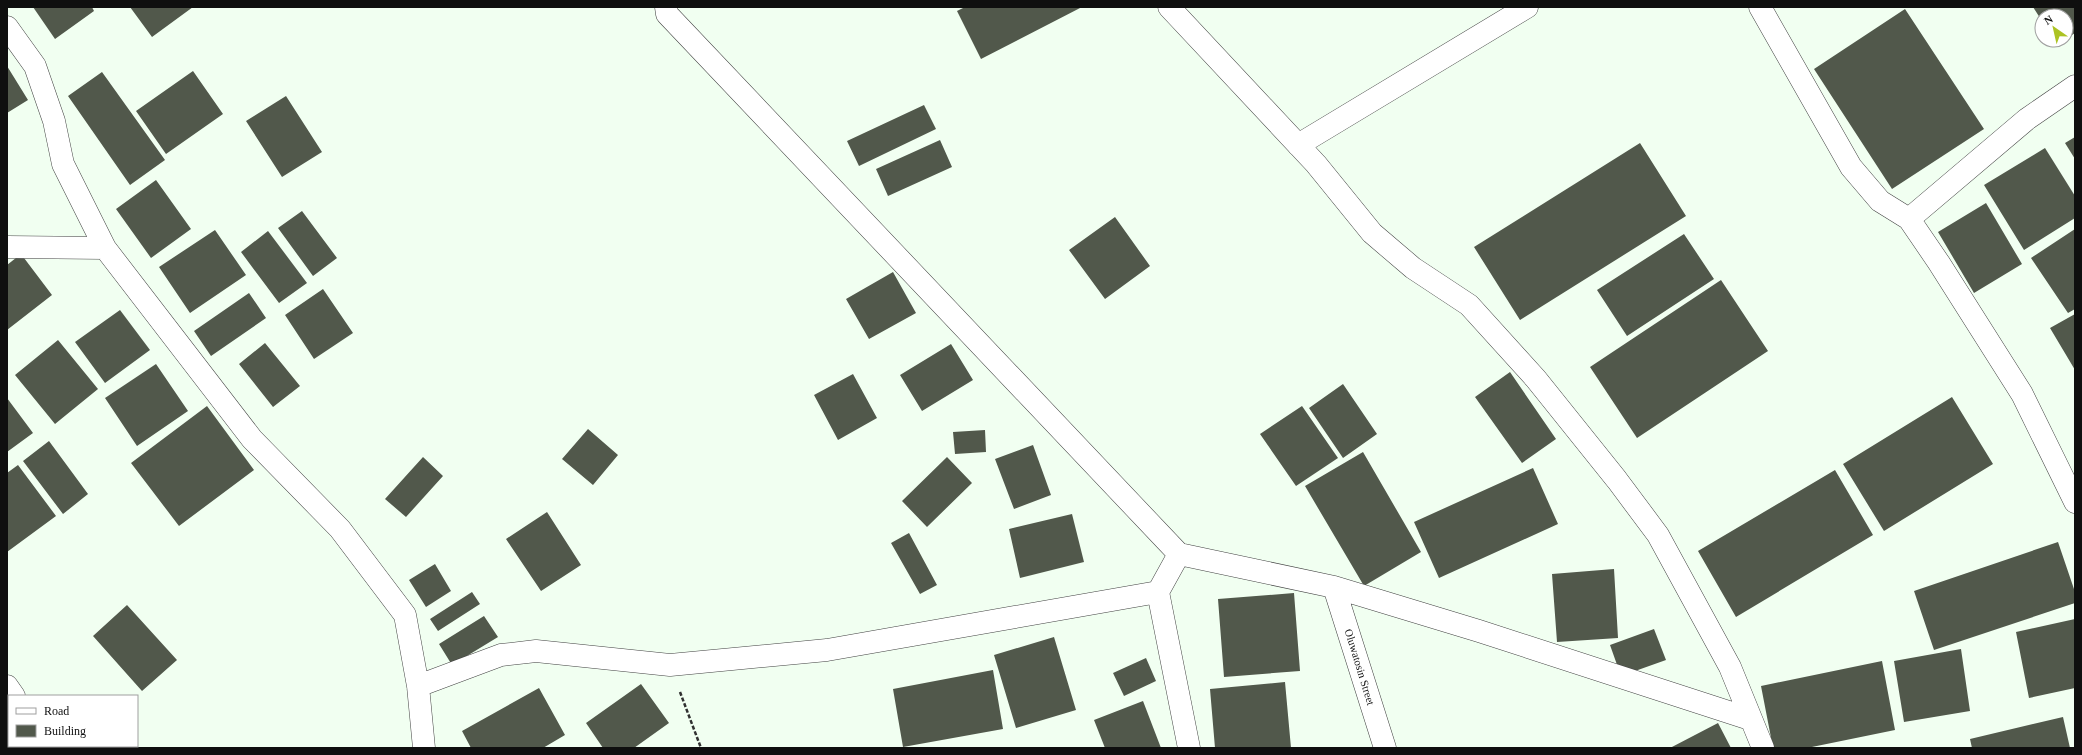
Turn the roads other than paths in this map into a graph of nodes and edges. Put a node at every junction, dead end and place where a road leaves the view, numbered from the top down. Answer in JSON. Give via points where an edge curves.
{"nodes":[{"id":1,"x":666,"y":7,"type":"edge"},
{"id":2,"x":1169,"y":7,"type":"edge"},
{"id":3,"x":1527,"y":7,"type":"edge"},
{"id":4,"x":1760,"y":7,"type":"edge"},
{"id":5,"x":7,"y":27,"type":"edge"},
{"id":6,"x":2075,"y":86,"type":"edge"},
{"id":7,"x":1298,"y":145,"type":"junction"},
{"id":8,"x":1909,"y":219,"type":"junction"},
{"id":9,"x":7,"y":247,"type":"edge"},
{"id":10,"x":105,"y":248,"type":"junction"},
{"id":11,"x":2075,"y":502,"type":"edge"},
{"id":12,"x":1179,"y":554,"type":"junction"},
{"id":13,"x":1334,"y":587,"type":"junction"},
{"id":14,"x":1158,"y":592,"type":"junction"},
{"id":15,"x":7,"y":686,"type":"edge"},
{"id":16,"x":418,"y":686,"type":"junction"},
{"id":17,"x":13,"y":695,"type":"edge"},
{"id":18,"x":1750,"y":720,"type":"junction"},
{"id":19,"x":424,"y":748,"type":"edge"},
{"id":20,"x":1189,"y":748,"type":"edge"},
{"id":21,"x":1385,"y":748,"type":"edge"},
{"id":22,"x":1763,"y":748,"type":"edge"}],
"edges":[{"from":1,"to":12,"type":"street","via":[[667,14]]},
{"from":2,"to":7,"type":"street"},
{"from":3,"to":7,"type":"street"},
{"from":4,"to":8,"type":"street","via":[[1850,167],[1880,201]]},
{"from":5,"to":10,"type":"street","via":[[35,66],[54,120],[63,164]]},
{"from":6,"to":8,"type":"street","via":[[2027,119]]},
{"from":7,"to":18,"type":"street","via":[[1372,233],[1413,268],[1469,305],[1536,379],[1618,480],[1658,535],[1730,667]]},
{"from":8,"to":11,"type":"street","via":[[2022,394]]},
{"from":9,"to":10,"type":"street"},
{"from":10,"to":16,"type":"street","via":[[252,440],[340,529],[405,615]]},
{"from":12,"to":13,"type":"street"},
{"from":12,"to":14,"type":"street"},
{"from":13,"to":18,"type":"street","via":[[1479,631]]},
{"from":13,"to":21,"type":"street","name":"Oluwatosin Street"},
{"from":14,"to":16,"type":"street","via":[[827,650],[670,665],[536,651],[501,655]]},
{"from":14,"to":20,"type":"street"},
{"from":15,"to":17,"type":"street"},
{"from":16,"to":19,"type":"street"},
{"from":18,"to":22,"type":"street"}]}
